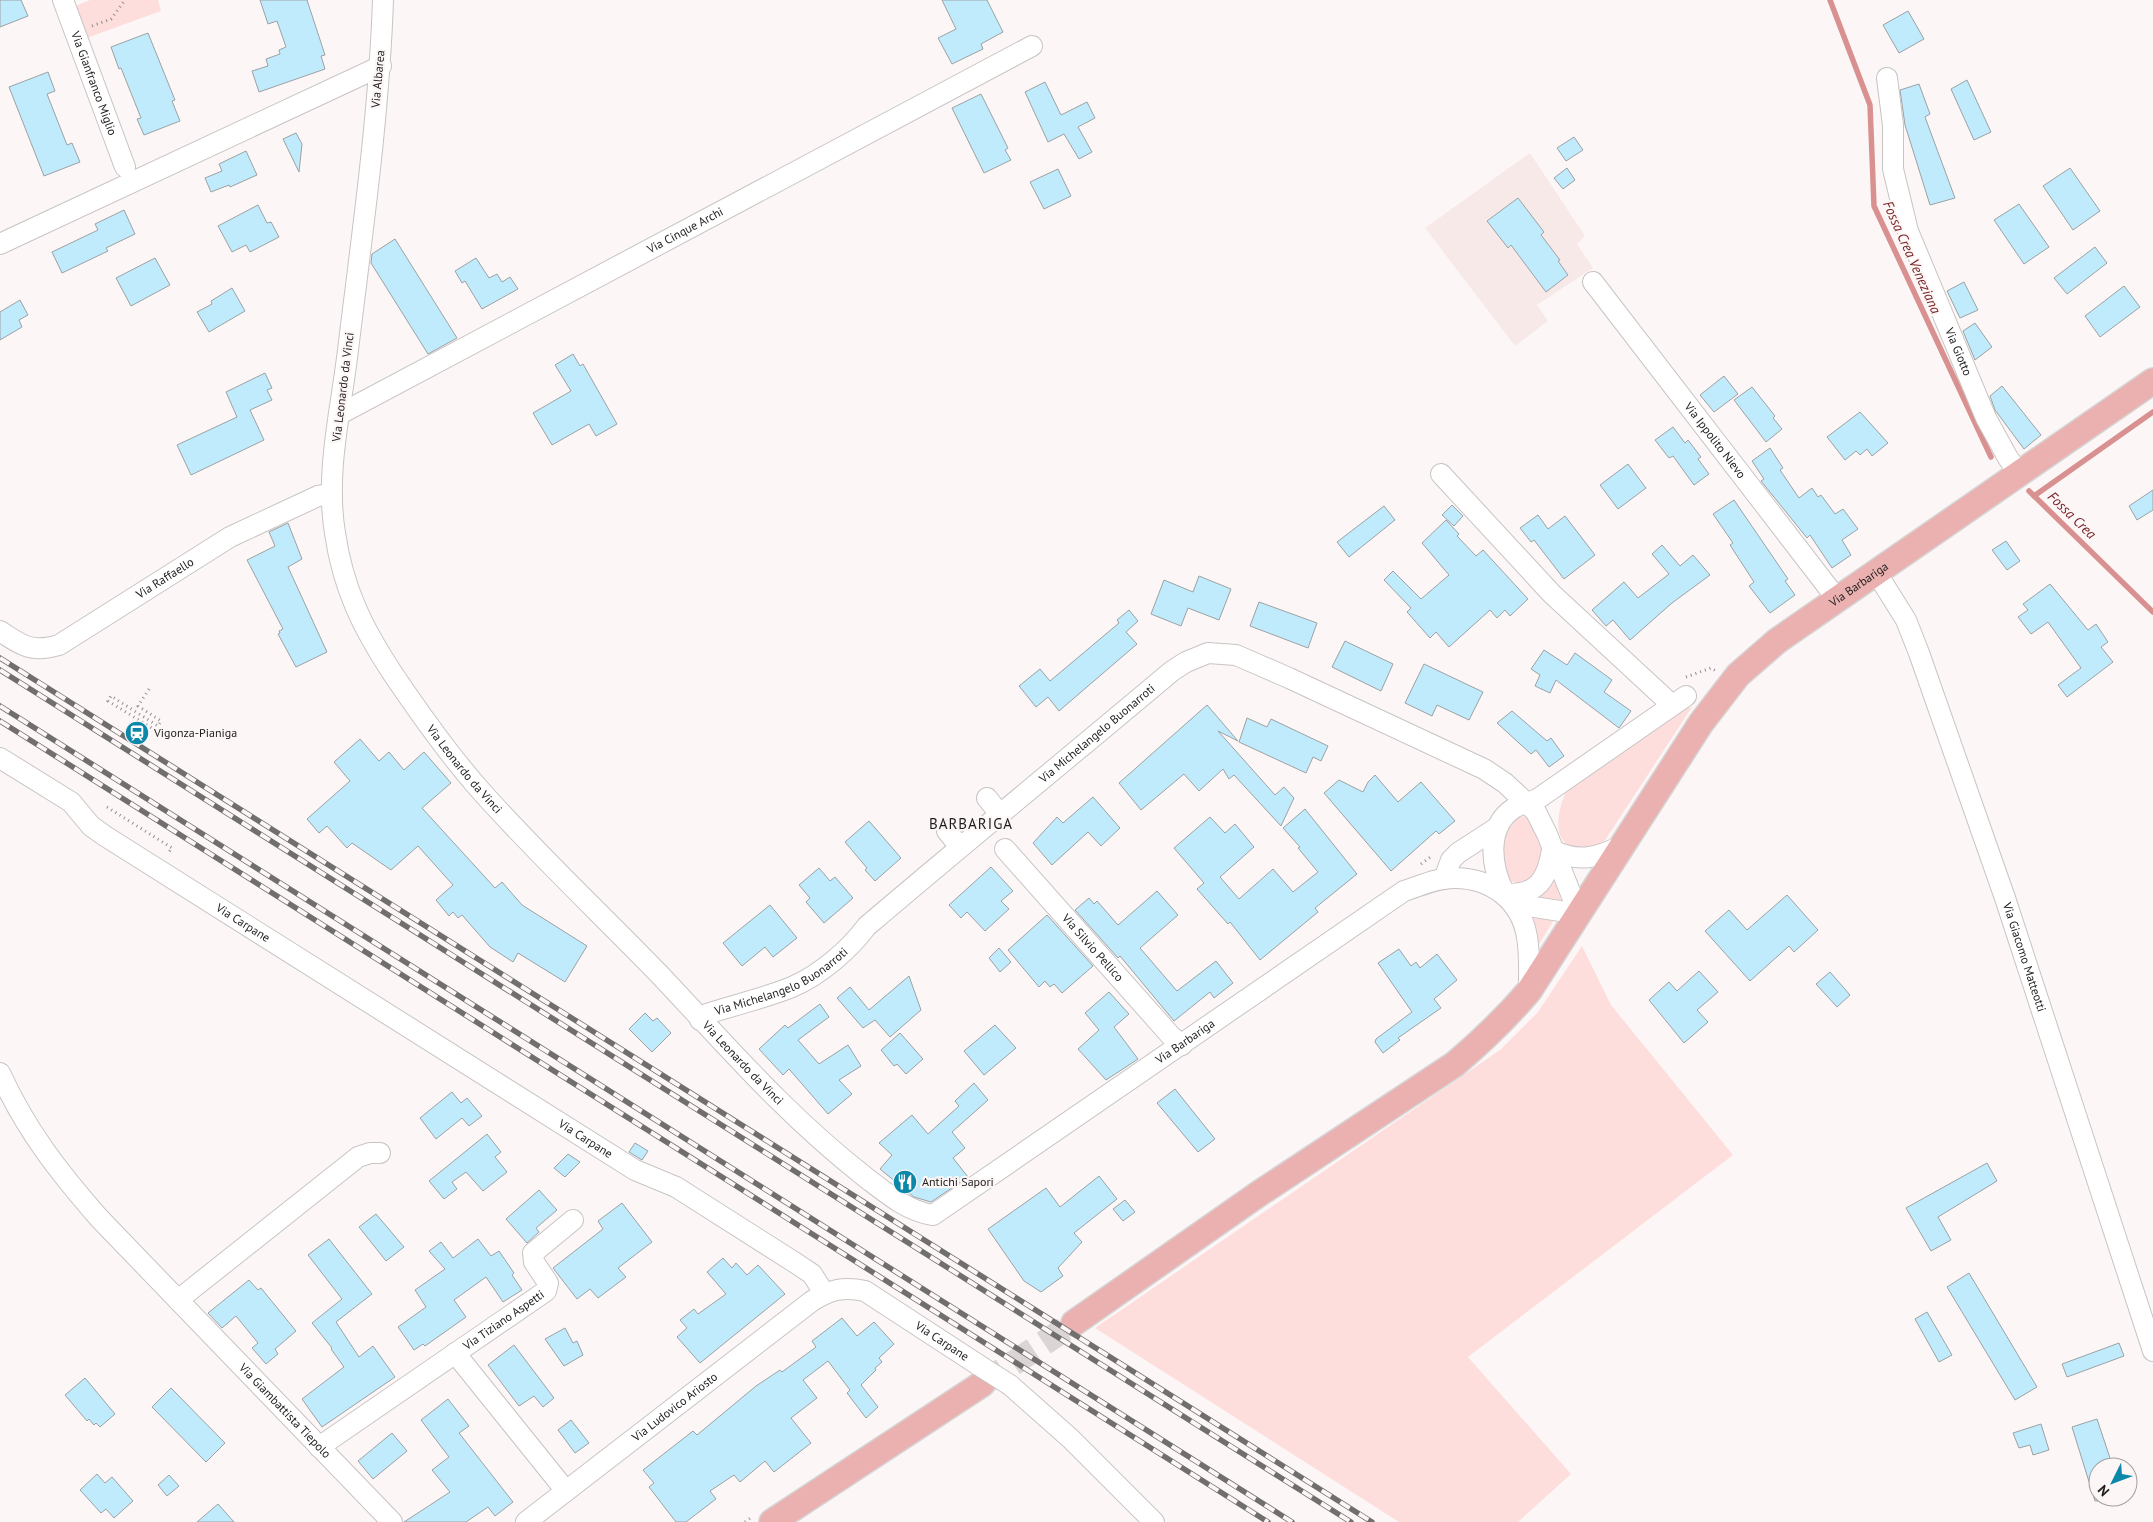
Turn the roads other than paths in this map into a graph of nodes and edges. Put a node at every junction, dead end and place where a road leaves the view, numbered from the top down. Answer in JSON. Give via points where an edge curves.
{"nodes":[{"id":1,"x":63,"y":0,"type":"edge"},
{"id":2,"x":383,"y":0,"type":"edge"},
{"id":3,"x":1032,"y":46,"type":"dead end"},
{"id":4,"x":381,"y":66,"type":"junction"},
{"id":5,"x":1887,"y":78,"type":"dead end"},
{"id":6,"x":371,"y":158,"type":"joint"},
{"id":7,"x":125,"y":167,"type":"dead end"},
{"id":8,"x":0,"y":244,"type":"edge"},
{"id":9,"x":1593,"y":282,"type":"dead end"},
{"id":10,"x":2153,"y":381,"type":"edge"},
{"id":11,"x":340,"y":414,"type":"junction"},
{"id":12,"x":2019,"y":473,"type":"junction"},
{"id":13,"x":1441,"y":474,"type":"dead end"},
{"id":14,"x":332,"y":494,"type":"junction"},
{"id":15,"x":1876,"y":572,"type":"junction"},
{"id":16,"x":1837,"y":599,"type":"junction"},
{"id":17,"x":0,"y":631,"type":"edge"},
{"id":18,"x":0,"y":758,"type":"edge"},
{"id":19,"x":1529,"y":804,"type":"junction"},
{"id":20,"x":1498,"y":827,"type":"junction"},
{"id":21,"x":947,"y":832,"type":"dead end"},
{"id":22,"x":1622,"y":845,"type":"junction"},
{"id":23,"x":960,"y":847,"type":"junction"},
{"id":24,"x":1005,"y":849,"type":"dead end"},
{"id":25,"x":1552,"y":850,"type":"junction"},
{"id":26,"x":1444,"y":879,"type":"junction"},
{"id":27,"x":1510,"y":899,"type":"junction"},
{"id":28,"x":1579,"y":914,"type":"junction"},
{"id":29,"x":1529,"y":991,"type":"junction"},
{"id":30,"x":700,"y":1020,"type":"junction"},
{"id":31,"x":1182,"y":1045,"type":"junction"},
{"id":32,"x":0,"y":1073,"type":"edge"},
{"id":33,"x":380,"y":1153,"type":"dead end"},
{"id":34,"x":933,"y":1214,"type":"joint"},
{"id":35,"x":574,"y":1220,"type":"dead end"},
{"id":36,"x":824,"y":1293,"type":"junction"},
{"id":37,"x":178,"y":1300,"type":"junction"},
{"id":38,"x":1074,"y":1323,"type":"tunnel mouth"},
{"id":39,"x":2153,"y":1350,"type":"edge"},
{"id":40,"x":455,"y":1353,"type":"junction"},
{"id":41,"x":979,"y":1373,"type":"junction"},
{"id":42,"x":319,"y":1447,"type":"junction"},
{"id":43,"x":566,"y":1491,"type":"junction"},
{"id":44,"x":1159,"y":1518,"type":"edge"},
{"id":45,"x":392,"y":1522,"type":"edge"},
{"id":46,"x":526,"y":1522,"type":"edge"},
{"id":47,"x":772,"y":1522,"type":"edge"}],
"edges":[{"from":1,"to":7,"type":"street","name":"Via Gianfranco Miglio"},
{"from":2,"to":4,"type":"street","name":"Via Albarea"},
{"from":3,"to":11,"type":"street","name":"Via Cinque Archi"},
{"from":4,"to":6,"type":"street","name":"Via Albarea"},
{"from":4,"to":8,"type":"street"},
{"from":5,"to":12,"type":"street","name":"Via Giotto","via":[[1893,125],[1893,169],[1908,231],[1986,418]]},
{"from":6,"to":11,"type":"street","name":"Via Leonardo da Vinci"},
{"from":9,"to":16,"type":"street","name":"Via Ippolito Nievo"},
{"from":10,"to":12,"type":"main road","name":"Via Barbariga"},
{"from":11,"to":14,"type":"street","name":"Via Leonardo da Vinci"},
{"from":12,"to":15,"type":"main road","name":"Via Barbariga"},
{"from":13,"to":19,"type":"street","via":[[1552,594],[1679,701]]},
{"from":14,"to":17,"type":"street","name":"Via Raffaello","via":[[318,496],[230,537],[59,644],[32,649]]},
{"from":14,"to":30,"type":"street","name":"Via Leonardo da Vinci","via":[[334,530],[345,583],[364,626],[392,672],[481,791]]},
{"from":15,"to":16,"type":"main road","name":"Via Barbariga"},
{"from":15,"to":39,"type":"street","name":"Via Giacomo Matteotti","via":[[1906,620],[1922,662],[2008,907]]},
{"from":16,"to":22,"type":"main road","name":"Via Barbariga","via":[[1777,641],[1738,675],[1701,723]]},
{"from":18,"to":36,"type":"street","name":"Via Carpane","via":[[71,802],[91,826],[105,836],[635,1170],[676,1187],[794,1262],[812,1274]]},
{"from":19,"to":20,"type":"street","via":[[1515,807]]},
{"from":19,"to":23,"type":"street","name":"Via Michelangelo Buonarroti","via":[[1484,769],[1236,655],[1208,654],[1172,671],[1051,774],[993,806]]},
{"from":19,"to":25,"type":"street","via":[[1543,824]]},
{"from":20,"to":26,"type":"street","via":[[1454,857]]},
{"from":20,"to":27,"type":"street","via":[[1493,855],[1498,880]]},
{"from":21,"to":23,"type":"street"},
{"from":22,"to":25,"type":"street","via":[[1589,858],[1565,856]]},
{"from":22,"to":28,"type":"main road","name":"Via Barbariga"},
{"from":23,"to":30,"type":"street","name":"Via Michelangelo Buonarroti","via":[[814,975],[792,987],[707,1014]]},
{"from":24,"to":31,"type":"street","name":"Via Silvio Pellico"},
{"from":25,"to":27,"type":"street","via":[[1550,866],[1542,881],[1534,889],[1515,894]]},
{"from":25,"to":28,"type":"street"},
{"from":26,"to":27,"type":"street","name":"Via Barbariga","via":[[1472,881]]},
{"from":26,"to":31,"type":"street","name":"Via Barbariga","via":[[1404,891]]},
{"from":27,"to":28,"type":"street","name":"Via Barbariga"},
{"from":27,"to":29,"type":"street","via":[[1527,938]]},
{"from":28,"to":29,"type":"main road","name":"Via Barbariga"},
{"from":29,"to":38,"type":"main road","name":"Via Barbariga","via":[[1501,1024],[1455,1064],[1257,1195]]},
{"from":30,"to":34,"type":"street","name":"Via Leonardo da Vinci","via":[[762,1086],[824,1144],[892,1198],[918,1213]]},
{"from":31,"to":34,"type":"street","name":"Via Barbariga"},
{"from":32,"to":37,"type":"street","name":"Via Giambattista Tiepolo","via":[[37,1143],[63,1177]]},
{"from":33,"to":37,"type":"street","via":[[358,1157]]},
{"from":35,"to":40,"type":"street","name":"Via Tiziano Aspetti","via":[[533,1253],[534,1262],[547,1279],[548,1289]]},
{"from":36,"to":41,"type":"street","name":"Via Carpane","via":[[844,1287],[865,1291]]},
{"from":36,"to":43,"type":"street","name":"Via Ludovico Ariosto"},
{"from":37,"to":42,"type":"street","name":"Via Giambattista Tiepolo"},
{"from":40,"to":42,"type":"street","name":"Via Tiziano Aspetti"},
{"from":40,"to":43,"type":"street","name":"Via Tiziano Aspetti"},
{"from":41,"to":44,"type":"street","name":"Via Carpane","bridge":true,"via":[[1010,1385]]},
{"from":41,"to":47,"type":"main road"},
{"from":42,"to":45,"type":"street","name":"Via Giambattista Tiepolo"},
{"from":43,"to":46,"type":"street","name":"Via Ludovico Ariosto"}]}
